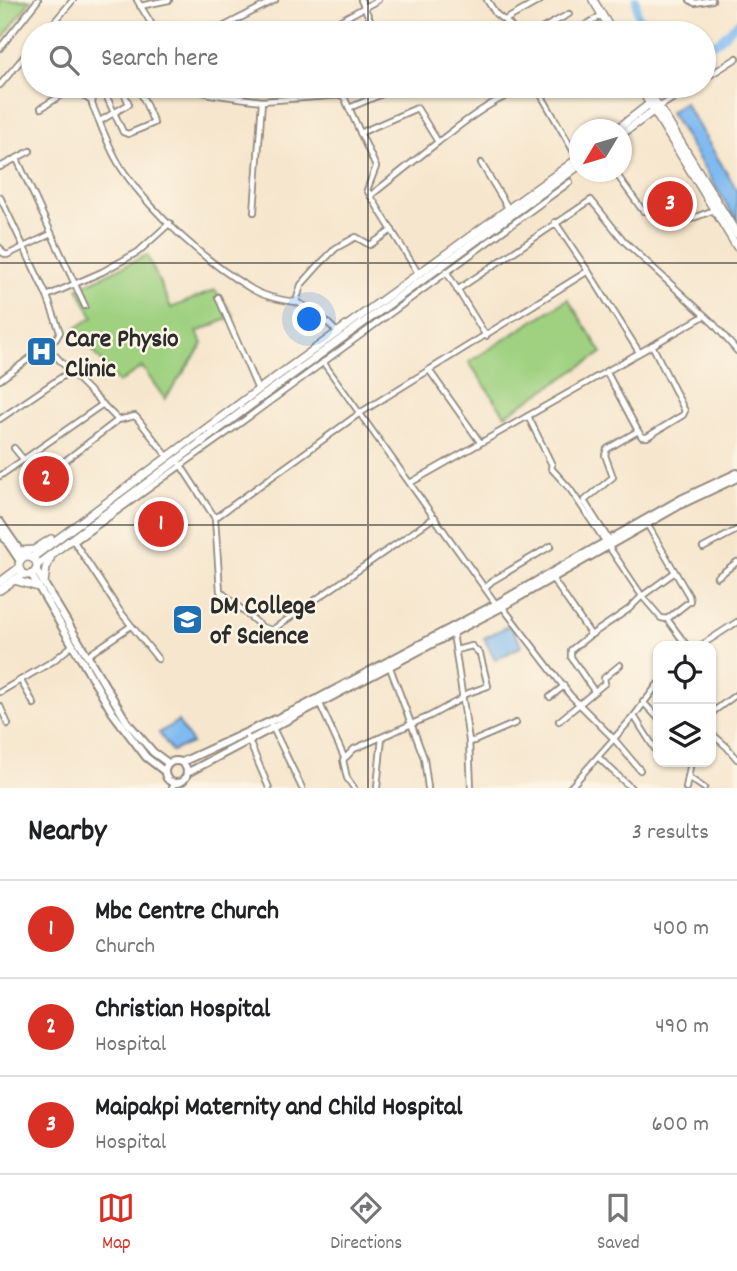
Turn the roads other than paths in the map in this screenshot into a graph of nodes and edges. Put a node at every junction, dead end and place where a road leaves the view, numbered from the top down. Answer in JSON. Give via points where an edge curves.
{"nodes":[{"id":1,"x":38,"y":0,"type":"edge"},
{"id":2,"x":74,"y":0,"type":"edge"},
{"id":3,"x":136,"y":0,"type":"edge"},
{"id":4,"x":169,"y":0,"type":"edge"},
{"id":5,"x":275,"y":0,"type":"edge"},
{"id":6,"x":361,"y":0,"type":"edge"},
{"id":7,"x":378,"y":0,"type":"edge"},
{"id":8,"x":487,"y":0,"type":"edge"},
{"id":9,"x":541,"y":0,"type":"edge"},
{"id":10,"x":587,"y":0,"type":"edge"},
{"id":11,"x":593,"y":0,"type":"edge"},
{"id":12,"x":690,"y":0,"type":"edge"},
{"id":13,"x":712,"y":0,"type":"edge"},
{"id":14,"x":140,"y":6,"type":"junction"},
{"id":15,"x":364,"y":7,"type":"junction"},
{"id":16,"x":569,"y":15,"type":"dead end"},
{"id":17,"x":600,"y":16,"type":"junction"},
{"id":18,"x":505,"y":20,"type":"joint"},
{"id":19,"x":21,"y":21,"type":"edge"},
{"id":20,"x":21,"y":21,"type":"edge"},
{"id":21,"x":56,"y":21,"type":"edge"},
{"id":22,"x":149,"y":21,"type":"edge"},
{"id":23,"x":234,"y":21,"type":"edge"},
{"id":24,"x":339,"y":21,"type":"edge"},
{"id":25,"x":371,"y":21,"type":"edge"},
{"id":26,"x":557,"y":21,"type":"edge"},
{"id":27,"x":594,"y":21,"type":"edge"},
{"id":28,"x":602,"y":21,"type":"edge"},
{"id":29,"x":604,"y":21,"type":"edge"},
{"id":30,"x":0,"y":47,"type":"edge"},
{"id":31,"x":737,"y":58,"type":"edge"},
{"id":32,"x":21,"y":60,"type":"edge"},
{"id":33,"x":716,"y":71,"type":"edge"},
{"id":34,"x":0,"y":85,"type":"edge"},
{"id":35,"x":58,"y":98,"type":"edge"},
{"id":36,"x":86,"y":98,"type":"edge"},
{"id":37,"x":92,"y":98,"type":"edge"},
{"id":38,"x":107,"y":98,"type":"edge"},
{"id":39,"x":126,"y":98,"type":"edge"},
{"id":40,"x":144,"y":98,"type":"edge"},
{"id":41,"x":240,"y":98,"type":"edge"},
{"id":42,"x":303,"y":98,"type":"edge"},
{"id":43,"x":345,"y":98,"type":"edge"},
{"id":44,"x":373,"y":98,"type":"edge"},
{"id":45,"x":503,"y":98,"type":"edge"},
{"id":46,"x":543,"y":98,"type":"edge"},
{"id":47,"x":649,"y":98,"type":"edge"},
{"id":48,"x":652,"y":98,"type":"edge"},
{"id":49,"x":669,"y":98,"type":"edge"},
{"id":50,"x":91,"y":101,"type":"junction"},
{"id":51,"x":262,"y":101,"type":"junction"},
{"id":52,"x":655,"y":105,"type":"junction"},
{"id":53,"x":41,"y":108,"type":"dead end"},
{"id":54,"x":349,"y":108,"type":"junction"},
{"id":55,"x":114,"y":113,"type":"junction"},
{"id":56,"x":632,"y":119,"type":"edge"},
{"id":57,"x":100,"y":121,"type":"junction"},
{"id":58,"x":632,"y":125,"type":"edge"},
{"id":59,"x":360,"y":133,"type":"junction"},
{"id":60,"x":438,"y":142,"type":"junction"},
{"id":61,"x":569,"y":143,"type":"edge"},
{"id":62,"x":30,"y":151,"type":"dead end"},
{"id":63,"x":16,"y":159,"type":"junction"},
{"id":64,"x":481,"y":163,"type":"dead end"},
{"id":65,"x":0,"y":167,"type":"edge"},
{"id":66,"x":569,"y":167,"type":"edge"},
{"id":67,"x":569,"y":167,"type":"edge"},
{"id":68,"x":570,"y":182,"type":"dead end"},
{"id":69,"x":622,"y":182,"type":"edge"},
{"id":70,"x":370,"y":196,"type":"junction"},
{"id":71,"x":0,"y":197,"type":"edge"},
{"id":72,"x":508,"y":208,"type":"junction"},
{"id":73,"x":715,"y":210,"type":"junction"},
{"id":74,"x":254,"y":212,"type":"dead end"},
{"id":75,"x":555,"y":222,"type":"junction"},
{"id":76,"x":170,"y":223,"type":"junction"},
{"id":77,"x":392,"y":230,"type":"junction"},
{"id":78,"x":483,"y":231,"type":"junction"},
{"id":79,"x":51,"y":234,"type":"junction"},
{"id":80,"x":737,"y":234,"type":"edge"},
{"id":81,"x":23,"y":247,"type":"junction"},
{"id":82,"x":737,"y":247,"type":"edge"},
{"id":83,"x":0,"y":248,"type":"edge"},
{"id":84,"x":444,"y":269,"type":"junction"},
{"id":85,"x":587,"y":271,"type":"junction"},
{"id":86,"x":419,"y":274,"type":"junction"},
{"id":87,"x":74,"y":284,"type":"junction"},
{"id":88,"x":457,"y":290,"type":"junction"},
{"id":89,"x":47,"y":296,"type":"junction"},
{"id":90,"x":218,"y":297,"type":"dead end"},
{"id":91,"x":296,"y":302,"type":"junction"},
{"id":92,"x":85,"y":306,"type":"dead end"},
{"id":93,"x":704,"y":316,"type":"junction"},
{"id":94,"x":340,"y":335,"type":"junction"},
{"id":95,"x":486,"y":336,"type":"junction"},
{"id":96,"x":46,"y":345,"type":"junction"},
{"id":97,"x":652,"y":345,"type":"junction"},
{"id":98,"x":737,"y":351,"type":"edge"},
{"id":99,"x":639,"y":352,"type":"junction"},
{"id":100,"x":323,"y":362,"type":"junction"},
{"id":101,"x":429,"y":370,"type":"junction"},
{"id":102,"x":606,"y":371,"type":"junction"},
{"id":103,"x":69,"y":372,"type":"junction"},
{"id":104,"x":0,"y":380,"type":"edge"},
{"id":105,"x":258,"y":390,"type":"junction"},
{"id":106,"x":103,"y":404,"type":"junction"},
{"id":107,"x":360,"y":413,"type":"junction"},
{"id":108,"x":528,"y":416,"type":"junction"},
{"id":109,"x":0,"y":419,"type":"edge"},
{"id":110,"x":118,"y":421,"type":"junction"},
{"id":111,"x":638,"y":430,"type":"junction"},
{"id":112,"x":480,"y":442,"type":"junction"},
{"id":113,"x":14,"y":447,"type":"dead end"},
{"id":114,"x":168,"y":457,"type":"junction"},
{"id":115,"x":24,"y":460,"type":"junction"},
{"id":116,"x":179,"y":463,"type":"junction"},
{"id":117,"x":57,"y":467,"type":"dead end"},
{"id":118,"x":737,"y":475,"type":"edge"},
{"id":119,"x":0,"y":476,"type":"edge"},
{"id":120,"x":410,"y":482,"type":"junction"},
{"id":121,"x":681,"y":501,"type":"junction"},
{"id":122,"x":435,"y":517,"type":"junction"},
{"id":123,"x":215,"y":518,"type":"junction"},
{"id":124,"x":0,"y":522,"type":"edge"},
{"id":125,"x":647,"y":524,"type":"junction"},
{"id":126,"x":737,"y":530,"type":"edge"},
{"id":127,"x":0,"y":531,"type":"edge"},
{"id":128,"x":71,"y":538,"type":"junction"},
{"id":129,"x":607,"y":543,"type":"junction"},
{"id":130,"x":551,"y":546,"type":"dead end"},
{"id":131,"x":702,"y":548,"type":"dead end"},
{"id":132,"x":52,"y":553,"type":"junction"},
{"id":133,"x":737,"y":562,"type":"edge"},
{"id":134,"x":27,"y":564,"type":"junction"},
{"id":135,"x":675,"y":572,"type":"junction"},
{"id":136,"x":717,"y":577,"type":"dead end"},
{"id":137,"x":551,"y":578,"type":"junction"},
{"id":138,"x":14,"y":580,"type":"junction"},
{"id":139,"x":0,"y":582,"type":"edge"},
{"id":140,"x":41,"y":585,"type":"junction"},
{"id":141,"x":485,"y":588,"type":"junction"},
{"id":142,"x":0,"y":590,"type":"edge"},
{"id":143,"x":642,"y":596,"type":"junction"},
{"id":144,"x":499,"y":604,"type":"junction"},
{"id":145,"x":667,"y":619,"type":"junction"},
{"id":146,"x":737,"y":622,"type":"edge"},
{"id":147,"x":131,"y":626,"type":"junction"},
{"id":148,"x":453,"y":632,"type":"junction"},
{"id":149,"x":591,"y":635,"type":"junction"},
{"id":150,"x":683,"y":641,"type":"edge"},
{"id":151,"x":708,"y":641,"type":"edge"},
{"id":152,"x":75,"y":644,"type":"junction"},
{"id":153,"x":456,"y":650,"type":"junction"},
{"id":154,"x":86,"y":656,"type":"junction"},
{"id":155,"x":158,"y":659,"type":"dead end"},
{"id":156,"x":388,"y":664,"type":"junction"},
{"id":157,"x":620,"y":664,"type":"dead end"},
{"id":158,"x":21,"y":681,"type":"junction"},
{"id":159,"x":564,"y":686,"type":"junction"},
{"id":160,"x":653,"y":690,"type":"edge"},
{"id":161,"x":594,"y":691,"type":"junction"},
{"id":162,"x":0,"y":692,"type":"edge"},
{"id":163,"x":737,"y":694,"type":"edge"},
{"id":164,"x":463,"y":695,"type":"junction"},
{"id":165,"x":550,"y":697,"type":"dead end"},
{"id":166,"x":643,"y":702,"type":"junction"},
{"id":167,"x":578,"y":703,"type":"junction"},
{"id":168,"x":34,"y":704,"type":"dead end"},
{"id":169,"x":320,"y":704,"type":"junction"},
{"id":170,"x":0,"y":706,"type":"edge"},
{"id":171,"x":716,"y":712,"type":"edge"},
{"id":172,"x":653,"y":713,"type":"edge"},
{"id":173,"x":634,"y":716,"type":"junction"},
{"id":174,"x":559,"y":721,"type":"dead end"},
{"id":175,"x":516,"y":723,"type":"dead end"},
{"id":176,"x":8,"y":724,"type":"dead end"},
{"id":177,"x":411,"y":724,"type":"junction"},
{"id":178,"x":272,"y":725,"type":"junction"},
{"id":179,"x":247,"y":736,"type":"junction"},
{"id":180,"x":382,"y":736,"type":"junction"},
{"id":181,"x":716,"y":738,"type":"edge"},
{"id":182,"x":614,"y":739,"type":"junction"},
{"id":183,"x":469,"y":741,"type":"junction"},
{"id":184,"x":653,"y":746,"type":"edge"},
{"id":185,"x":344,"y":757,"type":"junction"},
{"id":186,"x":598,"y":757,"type":"junction"},
{"id":187,"x":737,"y":759,"type":"edge"},
{"id":188,"x":182,"y":762,"type":"junction"},
{"id":189,"x":168,"y":763,"type":"junction"},
{"id":190,"x":690,"y":767,"type":"edge"},
{"id":191,"x":640,"y":770,"type":"dead end"},
{"id":192,"x":164,"y":771,"type":"junction"},
{"id":193,"x":187,"y":774,"type":"junction"},
{"id":194,"x":688,"y":777,"type":"junction"},
{"id":195,"x":175,"y":786,"type":"edge"},
{"id":196,"x":426,"y":787,"type":"edge"},
{"id":197,"x":269,"y":788,"type":"edge"},
{"id":198,"x":302,"y":788,"type":"edge"},
{"id":199,"x":355,"y":788,"type":"edge"},
{"id":200,"x":377,"y":788,"type":"edge"},
{"id":201,"x":471,"y":788,"type":"edge"},
{"id":202,"x":572,"y":788,"type":"edge"},
{"id":203,"x":631,"y":788,"type":"edge"},
{"id":204,"x":685,"y":788,"type":"edge"},
{"id":205,"x":704,"y":788,"type":"edge"}],
"edges":[{"from":1,"to":20,"type":"street"},
{"from":2,"to":21,"type":"street"},
{"from":3,"to":14,"type":"street"},
{"from":4,"to":14,"type":"street"},
{"from":5,"to":23,"type":"street"},
{"from":6,"to":15,"type":"street"},
{"from":7,"to":15,"type":"street"},
{"from":8,"to":18,"type":"street"},
{"from":9,"to":18,"type":"street"},
{"from":10,"to":17,"type":"highway"},
{"from":11,"to":17,"type":"highway"},
{"from":12,"to":13,"type":"street","via":[[695,4]]},
{"from":14,"to":22,"type":"street"},
{"from":15,"to":24,"type":"street"},
{"from":15,"to":25,"type":"street"},
{"from":16,"to":26,"type":"street"},
{"from":17,"to":27,"type":"street"},
{"from":17,"to":28,"type":"highway"},
{"from":17,"to":29,"type":"highway"},
{"from":19,"to":30,"type":"street"},
{"from":31,"to":33,"type":"street"},
{"from":32,"to":34,"type":"street"},
{"from":35,"to":53,"type":"street"},
{"from":36,"to":50,"type":"street"},
{"from":37,"to":50,"type":"street"},
{"from":38,"to":55,"type":"street"},
{"from":39,"to":55,"type":"street","via":[[129,104]]},
{"from":40,"to":55,"type":"street","via":[[153,124],[125,134]]},
{"from":41,"to":51,"type":"street"},
{"from":42,"to":51,"type":"street"},
{"from":43,"to":54,"type":"street"},
{"from":44,"to":54,"type":"street"},
{"from":45,"to":60,"type":"street"},
{"from":46,"to":61,"type":"street"},
{"from":47,"to":52,"type":"highway"},
{"from":48,"to":52,"type":"highway"},
{"from":49,"to":52,"type":"street"},
{"from":50,"to":57,"type":"street"},
{"from":51,"to":74,"type":"street"},
{"from":52,"to":56,"type":"highway"},
{"from":52,"to":58,"type":"highway"},
{"from":52,"to":73,"type":"highway"},
{"from":52,"to":80,"type":"highway"},
{"from":54,"to":59,"type":"street"},
{"from":55,"to":57,"type":"street"},
{"from":57,"to":76,"type":"street","via":[[123,170]]},
{"from":59,"to":60,"type":"street","via":[[417,108]]},
{"from":59,"to":70,"type":"street","via":[[376,167],[367,188]]},
{"from":60,"to":70,"type":"street"},
{"from":62,"to":63,"type":"street"},
{"from":63,"to":65,"type":"street"},
{"from":63,"to":79,"type":"street"},
{"from":64,"to":72,"type":"street"},
{"from":66,"to":72,"type":"highway"},
{"from":67,"to":78,"type":"highway"},
{"from":68,"to":84,"type":"street"},
{"from":69,"to":73,"type":"street","via":[[643,211],[658,211],[673,226]]},
{"from":70,"to":77,"type":"street"},
{"from":71,"to":81,"type":"street"},
{"from":72,"to":78,"type":"highway"},
{"from":73,"to":82,"type":"highway"},
{"from":75,"to":85,"type":"street"},
{"from":75,"to":88,"type":"street"},
{"from":75,"to":93,"type":"street","via":[[592,201],[624,241]]},
{"from":76,"to":87,"type":"street","via":[[138,252]]},
{"from":76,"to":91,"type":"street","via":[[251,289]]},
{"from":77,"to":86,"type":"street"},
{"from":77,"to":91,"type":"street","via":[[370,245],[355,237],[337,248],[303,283]]},
{"from":78,"to":84,"type":"highway"},
{"from":78,"to":86,"type":"highway"},
{"from":79,"to":81,"type":"street"},
{"from":79,"to":87,"type":"street"},
{"from":81,"to":83,"type":"street","via":[[7,255]]},
{"from":81,"to":89,"type":"street"},
{"from":84,"to":88,"type":"street"},
{"from":84,"to":94,"type":"highway"},
{"from":84,"to":100,"type":"street"},
{"from":85,"to":95,"type":"street"},
{"from":85,"to":99,"type":"street"},
{"from":86,"to":94,"type":"highway"},
{"from":87,"to":89,"type":"street"},
{"from":87,"to":92,"type":"street"},
{"from":88,"to":95,"type":"street"},
{"from":89,"to":96,"type":"street","via":[[60,332]]},
{"from":90,"to":105,"type":"street"},
{"from":91,"to":94,"type":"street","via":[[317,312]]},
{"from":93,"to":97,"type":"street"},
{"from":93,"to":98,"type":"street"},
{"from":94,"to":105,"type":"highway"},
{"from":94,"to":116,"type":"highway"},
{"from":95,"to":101,"type":"street"},
{"from":96,"to":103,"type":"street"},
{"from":96,"to":104,"type":"street"},
{"from":97,"to":99,"type":"street"},
{"from":97,"to":111,"type":"street","via":[[685,411],[647,437]]},
{"from":99,"to":102,"type":"street"},
{"from":100,"to":107,"type":"street"},
{"from":100,"to":116,"type":"street"},
{"from":101,"to":107,"type":"street"},
{"from":101,"to":112,"type":"street"},
{"from":102,"to":108,"type":"street"},
{"from":102,"to":111,"type":"street"},
{"from":103,"to":106,"type":"street"},
{"from":103,"to":109,"type":"street"},
{"from":105,"to":114,"type":"highway"},
{"from":106,"to":110,"type":"street"},
{"from":106,"to":115,"type":"street"},
{"from":107,"to":120,"type":"street"},
{"from":107,"to":123,"type":"street"},
{"from":108,"to":112,"type":"street"},
{"from":108,"to":129,"type":"street","via":[[551,468]]},
{"from":110,"to":114,"type":"street","via":[[135,416]]},
{"from":110,"to":117,"type":"street"},
{"from":111,"to":129,"type":"street","via":[[607,450],[613,477],[584,501]]},
{"from":112,"to":120,"type":"street"},
{"from":113,"to":115,"type":"street"},
{"from":114,"to":128,"type":"highway"},
{"from":115,"to":119,"type":"street"},
{"from":116,"to":123,"type":"street"},
{"from":116,"to":128,"type":"highway"},
{"from":118,"to":121,"type":"main road"},
{"from":120,"to":122,"type":"street"},
{"from":121,"to":125,"type":"main road"},
{"from":121,"to":129,"type":"main road"},
{"from":122,"to":123,"type":"street","via":[[269,630],[221,594]]},
{"from":122,"to":141,"type":"street"},
{"from":124,"to":134,"type":"main road"},
{"from":125,"to":129,"type":"main road"},
{"from":125,"to":135,"type":"street"},
{"from":126,"to":131,"type":"street"},
{"from":127,"to":134,"type":"main road"},
{"from":128,"to":132,"type":"highway"},
{"from":128,"to":134,"type":"highway"},
{"from":128,"to":134,"type":"highway","via":[[34,550]]},
{"from":128,"to":147,"type":"street"},
{"from":129,"to":137,"type":"main road"},
{"from":129,"to":143,"type":"street"},
{"from":129,"to":144,"type":"main road"},
{"from":130,"to":141,"type":"street"},
{"from":132,"to":134,"type":"highway"},
{"from":132,"to":140,"type":"highway"},
{"from":133,"to":136,"type":"street"},
{"from":134,"to":138,"type":"highway"},
{"from":134,"to":139,"type":"highway"},
{"from":134,"to":140,"type":"main road"},
{"from":135,"to":143,"type":"street"},
{"from":135,"to":145,"type":"street","via":[[690,601]]},
{"from":137,"to":144,"type":"main road"},
{"from":137,"to":149,"type":"street"},
{"from":138,"to":140,"type":"highway"},
{"from":138,"to":142,"type":"highway"},
{"from":140,"to":152,"type":"main road"},
{"from":141,"to":144,"type":"street"},
{"from":143,"to":145,"type":"street"},
{"from":143,"to":149,"type":"street"},
{"from":144,"to":148,"type":"main road"},
{"from":144,"to":156,"type":"main road"},
{"from":144,"to":159,"type":"street"},
{"from":145,"to":150,"type":"street"},
{"from":146,"to":151,"type":"street"},
{"from":147,"to":154,"type":"street"},
{"from":147,"to":155,"type":"street"},
{"from":148,"to":153,"type":"street"},
{"from":148,"to":156,"type":"main road"},
{"from":149,"to":161,"type":"street","via":[[571,650],[570,657]]},
{"from":152,"to":154,"type":"main road"},
{"from":152,"to":158,"type":"street"},
{"from":152,"to":192,"type":"main road","via":[[112,712],[146,757]]},
{"from":153,"to":164,"type":"street"},
{"from":153,"to":164,"type":"street","via":[[472,646],[480,654],[488,681],[488,686]]},
{"from":154,"to":189,"type":"main road","via":[[127,722]]},
{"from":156,"to":169,"type":"main road"},
{"from":156,"to":177,"type":"street"},
{"from":156,"to":178,"type":"main road"},
{"from":157,"to":161,"type":"street"},
{"from":158,"to":162,"type":"street"},
{"from":158,"to":168,"type":"street"},
{"from":159,"to":165,"type":"street"},
{"from":159,"to":167,"type":"street"},
{"from":160,"to":166,"type":"street"},
{"from":161,"to":167,"type":"street"},
{"from":163,"to":171,"type":"street"},
{"from":164,"to":177,"type":"street"},
{"from":164,"to":183,"type":"street"},
{"from":166,"to":172,"type":"street"},
{"from":166,"to":173,"type":"street"},
{"from":167,"to":174,"type":"street"},
{"from":167,"to":182,"type":"street"},
{"from":169,"to":178,"type":"main road"},
{"from":169,"to":185,"type":"street"},
{"from":170,"to":176,"type":"street"},
{"from":173,"to":182,"type":"street"},
{"from":173,"to":184,"type":"street"},
{"from":175,"to":183,"type":"street"},
{"from":177,"to":180,"type":"street"},
{"from":177,"to":196,"type":"street","via":[[424,758]]},
{"from":178,"to":179,"type":"main road"},
{"from":178,"to":198,"type":"street"},
{"from":179,"to":188,"type":"main road"},
{"from":179,"to":193,"type":"main road"},
{"from":179,"to":197,"type":"street"},
{"from":180,"to":185,"type":"street"},
{"from":180,"to":200,"type":"street"},
{"from":181,"to":187,"type":"street"},
{"from":182,"to":186,"type":"street"},
{"from":182,"to":191,"type":"street"},
{"from":183,"to":201,"type":"street"},
{"from":185,"to":199,"type":"street","via":[[347,778]]},
{"from":186,"to":202,"type":"street"},
{"from":186,"to":203,"type":"street"},
{"from":188,"to":189,"type":"main road"},
{"from":188,"to":193,"type":"main road"},
{"from":189,"to":192,"type":"main road"},
{"from":190,"to":194,"type":"street"},
{"from":192,"to":195,"type":"main road"},
{"from":193,"to":195,"type":"main road"},
{"from":194,"to":204,"type":"street"},
{"from":194,"to":205,"type":"street"}]}
